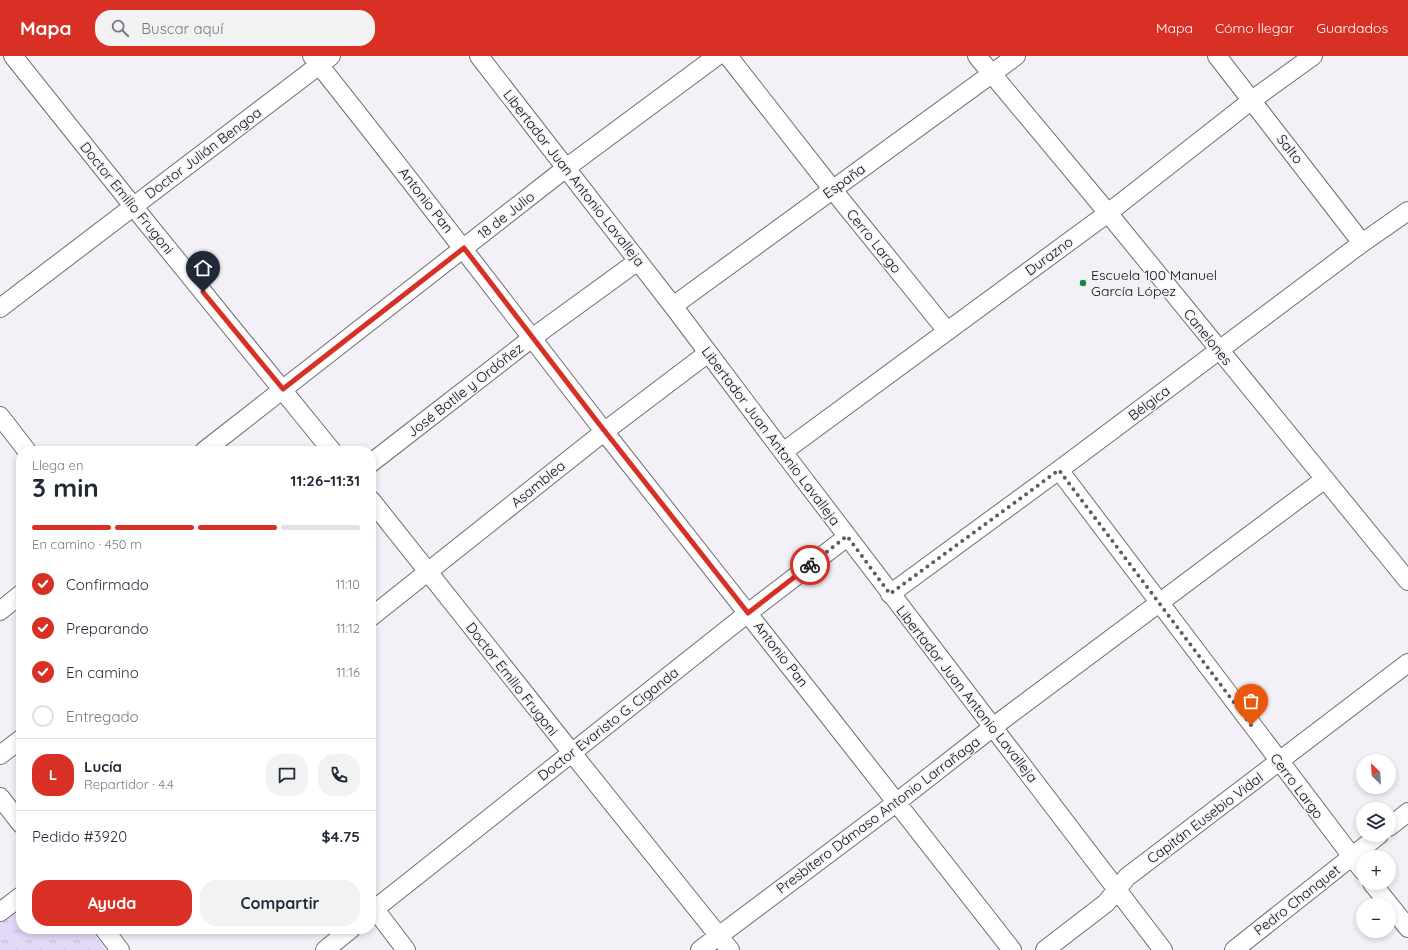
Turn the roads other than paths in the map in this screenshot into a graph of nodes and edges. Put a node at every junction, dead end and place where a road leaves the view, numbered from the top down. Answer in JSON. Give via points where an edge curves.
{"nodes":[{"id":1,"x":13,"y":56,"type":"edge"},
{"id":2,"x":480,"y":56,"type":"edge"},
{"id":3,"x":717,"y":56,"type":"edge"},
{"id":4,"x":728,"y":56,"type":"edge"},
{"id":5,"x":977,"y":56,"type":"edge"},
{"id":6,"x":1016,"y":56,"type":"edge"},
{"id":7,"x":1217,"y":56,"type":"edge"},
{"id":8,"x":1313,"y":56,"type":"edge"},
{"id":9,"x":321,"y":59,"type":"edge"},
{"id":10,"x":992,"y":74,"type":"junction"},
{"id":11,"x":1252,"y":100,"type":"junction"},
{"id":12,"x":566,"y":168,"type":"junction"},
{"id":13,"x":833,"y":190,"type":"junction"},
{"id":14,"x":133,"y":206,"type":"junction"},
{"id":15,"x":1408,"y":211,"type":"edge"},
{"id":16,"x":1108,"y":213,"type":"junction"},
{"id":17,"x":1362,"y":243,"type":"junction"},
{"id":18,"x":464,"y":248,"type":"junction"},
{"id":19,"x":638,"y":261,"type":"junction"},
{"id":20,"x":673,"y":306,"type":"junction"},
{"id":21,"x":0,"y":308,"type":"edge"},
{"id":22,"x":946,"y":331,"type":"junction"},
{"id":23,"x":532,"y":338,"type":"junction"},
{"id":24,"x":1219,"y":350,"type":"junction"},
{"id":25,"x":708,"y":353,"type":"junction"},
{"id":26,"x":283,"y":389,"type":"junction"},
{"id":27,"x":0,"y":416,"type":"edge"},
{"id":28,"x":605,"y":431,"type":"junction"},
{"id":29,"x":23,"y":446,"type":"edge"},
{"id":30,"x":210,"y":446,"type":"edge"},
{"id":31,"x":328,"y":446,"type":"edge"},
{"id":32,"x":782,"y":452,"type":"junction"},
{"id":33,"x":376,"y":459,"type":"edge"},
{"id":34,"x":1059,"y":470,"type":"junction"},
{"id":35,"x":1324,"y":479,"type":"junction"},
{"id":36,"x":376,"y":506,"type":"edge"},
{"id":37,"x":847,"y":536,"type":"junction"},
{"id":38,"x":428,"y":572,"type":"junction"},
{"id":39,"x":1408,"y":581,"type":"edge"},
{"id":40,"x":890,"y":594,"type":"junction"},
{"id":41,"x":16,"y":598,"type":"edge"},
{"id":42,"x":1159,"y":603,"type":"junction"},
{"id":43,"x":0,"y":611,"type":"edge"},
{"id":44,"x":376,"y":613,"type":"edge"},
{"id":45,"x":748,"y":613,"type":"junction"},
{"id":46,"x":1408,"y":663,"type":"edge"},
{"id":47,"x":993,"y":727,"type":"junction"},
{"id":48,"x":16,"y":743,"type":"edge"},
{"id":49,"x":572,"y":753,"type":"junction"},
{"id":50,"x":0,"y":755,"type":"edge"},
{"id":51,"x":1279,"y":762,"type":"junction"},
{"id":52,"x":0,"y":797,"type":"edge"},
{"id":53,"x":897,"y":802,"type":"junction"},
{"id":54,"x":1408,"y":812,"type":"edge"},
{"id":55,"x":16,"y":818,"type":"edge"},
{"id":56,"x":1396,"y":821,"type":"edge"},
{"id":57,"x":1370,"y":842,"type":"edge"},
{"id":58,"x":1352,"y":857,"type":"junction"},
{"id":59,"x":1356,"y":862,"type":"edge"},
{"id":60,"x":1117,"y":890,"type":"junction"},
{"id":61,"x":1378,"y":890,"type":"edge"},
{"id":62,"x":16,"y":900,"type":"edge"},
{"id":63,"x":376,"y":906,"type":"edge"},
{"id":64,"x":0,"y":912,"type":"edge"},
{"id":65,"x":376,"y":914,"type":"edge"},
{"id":66,"x":1408,"y":928,"type":"edge"},
{"id":67,"x":108,"y":934,"type":"edge"},
{"id":68,"x":345,"y":934,"type":"edge"},
{"id":69,"x":719,"y":936,"type":"junction"},
{"id":70,"x":120,"y":950,"type":"edge"},
{"id":71,"x":325,"y":950,"type":"edge"},
{"id":72,"x":406,"y":950,"type":"edge"},
{"id":73,"x":700,"y":950,"type":"edge"},
{"id":74,"x":730,"y":950,"type":"edge"},
{"id":75,"x":1012,"y":950,"type":"edge"},
{"id":76,"x":1045,"y":950,"type":"edge"},
{"id":77,"x":1163,"y":950,"type":"edge"},
{"id":78,"x":1234,"y":950,"type":"edge"}],
"edges":[{"from":1,"to":14,"type":"street","name":"Doctor Emilio Frugoni"},
{"from":2,"to":12,"type":"street","name":"Libertador Juan Antonio Lavalleja"},
{"from":3,"to":12,"type":"street","name":"18 de Julio"},
{"from":4,"to":13,"type":"street","name":"Cerro Largo"},
{"from":5,"to":10,"type":"street","name":"Canelones"},
{"from":6,"to":10,"type":"street","name":"España"},
{"from":7,"to":11,"type":"street","name":"Salto"},
{"from":8,"to":11,"type":"street","name":"Durazno"},
{"from":9,"to":14,"type":"street","name":"Doctor Julián Bengoa"},
{"from":9,"to":18,"type":"street","name":"Antonio Pan"},
{"from":10,"to":13,"type":"street","name":"España"},
{"from":10,"to":16,"type":"street","name":"Canelones"},
{"from":11,"to":16,"type":"street","name":"Durazno"},
{"from":11,"to":17,"type":"street","name":"Salto"},
{"from":12,"to":18,"type":"street","name":"18 de Julio"},
{"from":12,"to":19,"type":"street","name":"Libertador Juan Antonio Lavalleja"},
{"from":13,"to":20,"type":"street","name":"España"},
{"from":13,"to":22,"type":"street","name":"Cerro Largo"},
{"from":14,"to":21,"type":"street","name":"Doctor Julián Bengoa"},
{"from":14,"to":26,"type":"street","name":"Doctor Emilio Frugoni"},
{"from":15,"to":17,"type":"street","name":"Bélgica"},
{"from":16,"to":22,"type":"street","name":"Durazno"},
{"from":16,"to":24,"type":"street","name":"Canelones"},
{"from":17,"to":24,"type":"street","name":"Bélgica"},
{"from":18,"to":23,"type":"street","name":"Antonio Pan"},
{"from":18,"to":26,"type":"street","name":"18 de Julio"},
{"from":19,"to":20,"type":"street","name":"Libertador Juan Antonio Lavalleja"},
{"from":19,"to":23,"type":"street","name":"José Batlle y Ordóñez"},
{"from":20,"to":25,"type":"street","name":"Libertador Juan Antonio Lavalleja"},
{"from":22,"to":32,"type":"street","name":"Durazno"},
{"from":23,"to":28,"type":"street","name":"Antonio Pan"},
{"from":23,"to":33,"type":"street","name":"José Batlle y Ordóñez"},
{"from":24,"to":34,"type":"street","name":"Bélgica"},
{"from":24,"to":35,"type":"street","name":"Canelones"},
{"from":25,"to":28,"type":"street","name":"Asamblea"},
{"from":25,"to":32,"type":"street","name":"Libertador Juan Antonio Lavalleja"},
{"from":26,"to":30,"type":"street","name":"18 de Julio"},
{"from":26,"to":31,"type":"street","name":"Doctor Emilio Frugoni"},
{"from":27,"to":29,"type":"street"},
{"from":28,"to":38,"type":"street","name":"Asamblea"},
{"from":28,"to":45,"type":"street","name":"Antonio Pan"},
{"from":32,"to":37,"type":"street","name":"Libertador Juan Antonio Lavalleja"},
{"from":34,"to":40,"type":"street","name":"Bélgica"},
{"from":34,"to":42,"type":"street","name":"Cerro Largo"},
{"from":35,"to":39,"type":"street","name":"Canelones"},
{"from":35,"to":42,"type":"street","name":"Presbítero Dámaso Antonio Larrañaga"},
{"from":36,"to":38,"type":"street","name":"Doctor Emilio Frugoni"},
{"from":37,"to":40,"type":"street","name":"Libertador Juan Antonio Lavalleja"},
{"from":37,"to":45,"type":"street","name":"Doctor Evaristo G. Ciganda"},
{"from":38,"to":44,"type":"street","name":"Asamblea"},
{"from":38,"to":49,"type":"street","name":"Doctor Emilio Frugoni"},
{"from":40,"to":47,"type":"street","name":"Libertador Juan Antonio Lavalleja"},
{"from":41,"to":43,"type":"street"},
{"from":42,"to":47,"type":"street","name":"Presbítero Dámaso Antonio Larrañaga"},
{"from":42,"to":51,"type":"street","name":"Cerro Largo"},
{"from":45,"to":49,"type":"street","name":"Doctor Evaristo G. Ciganda"},
{"from":45,"to":53,"type":"street","name":"Antonio Pan"},
{"from":46,"to":51,"type":"street","name":"Capitán Eusebio Vidal"},
{"from":47,"to":53,"type":"street","name":"Presbítero Dámaso Antonio Larrañaga"},
{"from":47,"to":60,"type":"street","name":"Libertador Juan Antonio Lavalleja"},
{"from":48,"to":50,"type":"street"},
{"from":49,"to":63,"type":"street","name":"Doctor Evaristo G. Ciganda"},
{"from":49,"to":69,"type":"street","name":"Doctor Emilio Frugoni"},
{"from":51,"to":58,"type":"street","name":"Cerro Largo"},
{"from":51,"to":60,"type":"street","name":"Capitán Eusebio Vidal","via":[[1127,877]]},
{"from":52,"to":55,"type":"street"},
{"from":53,"to":69,"type":"street","name":"Presbítero Dámaso Antonio Larrañaga"},
{"from":53,"to":75,"type":"street","name":"Antonio Pan"},
{"from":54,"to":56,"type":"street"},
{"from":57,"to":58,"type":"street","name":"Pedro Chanquet"},
{"from":58,"to":59,"type":"street","name":"Cerro Largo"},
{"from":58,"to":78,"type":"street","name":"Pedro Chanquet"},
{"from":60,"to":76,"type":"street","name":"Capitán Eusebio Vidal","via":[[1106,903]]},
{"from":60,"to":77,"type":"street","name":"Libertador Juan Antonio Lavalleja"},
{"from":61,"to":66,"type":"street"},
{"from":62,"to":64,"type":"street"},
{"from":65,"to":72,"type":"street"},
{"from":67,"to":70,"type":"street"},
{"from":68,"to":71,"type":"street"},
{"from":69,"to":73,"type":"street","name":"Presbítero Dámaso Antonio Larrañaga"},
{"from":69,"to":74,"type":"street","name":"Doctor Emilio Frugoni"}]}
